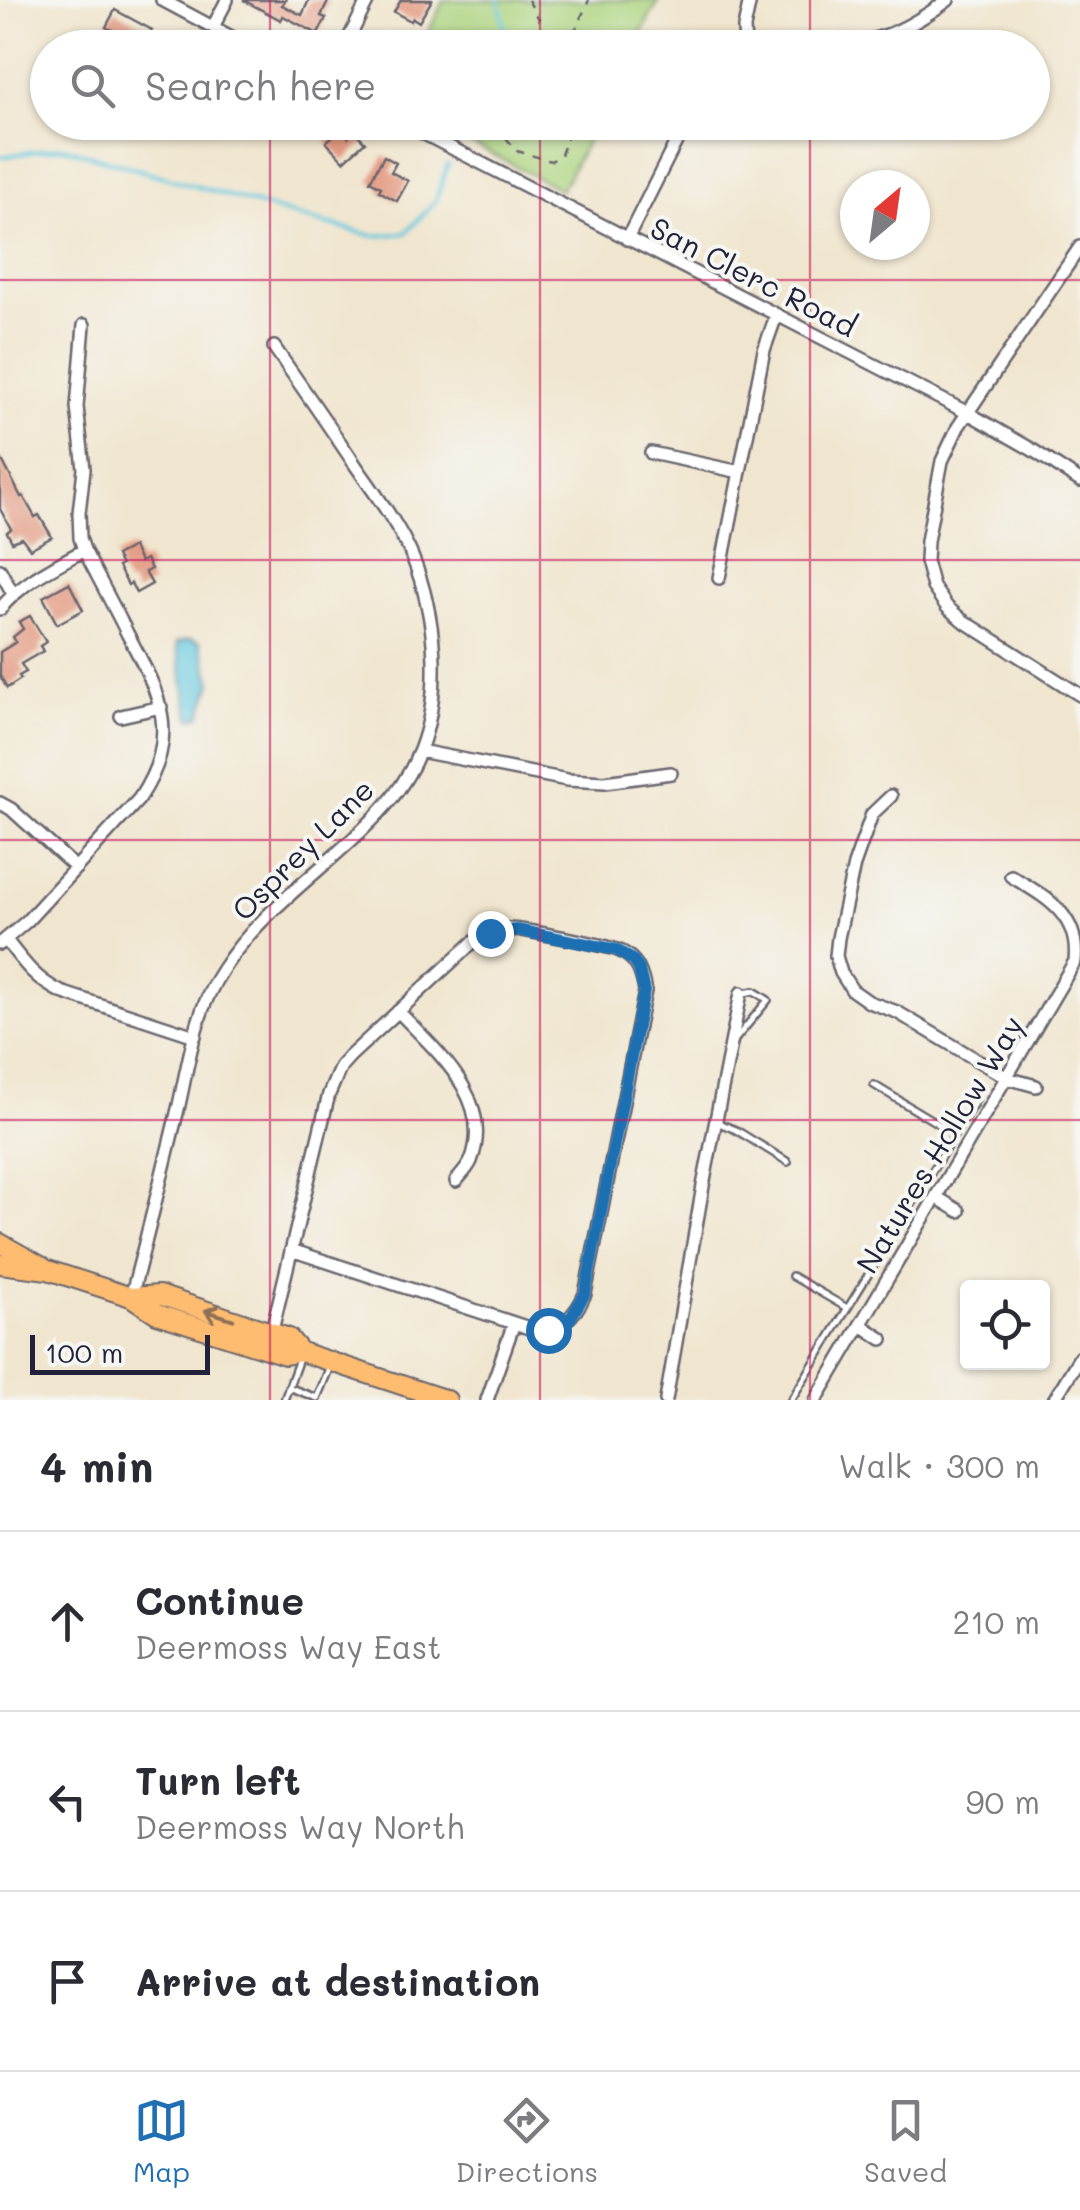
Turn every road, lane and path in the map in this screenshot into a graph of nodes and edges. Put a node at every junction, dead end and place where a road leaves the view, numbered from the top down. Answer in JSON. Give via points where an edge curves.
{"nodes":[{"id":1,"x":162,"y":0,"type":"edge"},
{"id":2,"x":227,"y":0,"type":"edge"},
{"id":3,"x":368,"y":0,"type":"edge"},
{"id":4,"x":528,"y":0,"type":"edge"},
{"id":5,"x":588,"y":0,"type":"edge"},
{"id":6,"x":750,"y":0,"type":"edge"},
{"id":7,"x":948,"y":0,"type":"edge"},
{"id":8,"x":213,"y":26,"type":"junction"},
{"id":9,"x":220,"y":30,"type":"edge"},
{"id":10,"x":353,"y":30,"type":"edge"},
{"id":11,"x":538,"y":30,"type":"edge"},
{"id":12,"x":575,"y":30,"type":"edge"},
{"id":13,"x":744,"y":30,"type":"edge"},
{"id":14,"x":902,"y":30,"type":"edge"},
{"id":15,"x":436,"y":140,"type":"edge"},
{"id":16,"x":508,"y":140,"type":"edge"},
{"id":17,"x":566,"y":140,"type":"edge"},
{"id":18,"x":677,"y":140,"type":"edge"},
{"id":19,"x":627,"y":239,"type":"junction"},
{"id":20,"x":1080,"y":247,"type":"edge"},
{"id":21,"x":776,"y":316,"type":"junction"},
{"id":22,"x":84,"y":324,"type":"dead end"},
{"id":23,"x":274,"y":347,"type":"dead end"},
{"id":24,"x":968,"y":414,"type":"junction"},
{"id":25,"x":651,"y":453,"type":"dead end"},
{"id":26,"x":740,"y":472,"type":"junction"},
{"id":27,"x":1080,"y":481,"type":"edge"},
{"id":28,"x":84,"y":550,"type":"junction"},
{"id":29,"x":0,"y":570,"type":"edge"},
{"id":30,"x":719,"y":578,"type":"dead end"},
{"id":31,"x":13,"y":594,"type":"junction"},
{"id":32,"x":0,"y":609,"type":"edge"},
{"id":33,"x":1080,"y":696,"type":"edge"},
{"id":34,"x":161,"y":707,"type":"junction"},
{"id":35,"x":121,"y":716,"type":"dead end"},
{"id":36,"x":420,"y":751,"type":"junction"},
{"id":37,"x":671,"y":774,"type":"dead end"},
{"id":38,"x":890,"y":796,"type":"dead end"},
{"id":39,"x":0,"y":804,"type":"edge"},
{"id":40,"x":76,"y":868,"type":"junction"},
{"id":41,"x":1011,"y":876,"type":"dead end"},
{"id":42,"x":1078,"y":941,"type":"edge"},
{"id":43,"x":3,"y":942,"type":"edge"},
{"id":44,"x":741,"y":993,"type":"joint"},
{"id":45,"x":398,"y":1011,"type":"junction"},
{"id":46,"x":195,"y":1036,"type":"junction"},
{"id":47,"x":730,"y":1046,"type":"junction"},
{"id":48,"x":1007,"y":1078,"type":"junction"},
{"id":49,"x":874,"y":1085,"type":"dead end"},
{"id":50,"x":1036,"y":1086,"type":"dead end"},
{"id":51,"x":976,"y":1100,"type":"dead end"},
{"id":52,"x":716,"y":1122,"type":"junction"},
{"id":53,"x":955,"y":1134,"type":"junction"},
{"id":54,"x":788,"y":1162,"type":"dead end"},
{"id":55,"x":456,"y":1181,"type":"dead end"},
{"id":56,"x":936,"y":1197,"type":"junction"},
{"id":57,"x":959,"y":1211,"type":"dead end"},
{"id":58,"x":0,"y":1243,"type":"edge"},
{"id":59,"x":291,"y":1250,"type":"junction"},
{"id":60,"x":0,"y":1264,"type":"edge"},
{"id":61,"x":48,"y":1270,"type":"junction"},
{"id":62,"x":792,"y":1276,"type":"dead end"},
{"id":63,"x":131,"y":1297,"type":"junction"},
{"id":64,"x":847,"y":1308,"type":"junction"},
{"id":65,"x":514,"y":1323,"type":"junction"},
{"id":66,"x":861,"y":1325,"type":"junction"},
{"id":67,"x":272,"y":1332,"type":"junction"},
{"id":68,"x":882,"y":1339,"type":"dead end"},
{"id":69,"x":301,"y":1352,"type":"junction"},
{"id":70,"x":1080,"y":1357,"type":"edge"},
{"id":71,"x":332,"y":1362,"type":"junction"},
{"id":72,"x":288,"y":1387,"type":"junction"},
{"id":73,"x":317,"y":1398,"type":"edge"},
{"id":74,"x":284,"y":1400,"type":"edge"},
{"id":75,"x":447,"y":1400,"type":"edge"},
{"id":76,"x":488,"y":1400,"type":"edge"},
{"id":77,"x":666,"y":1400,"type":"edge"},
{"id":78,"x":791,"y":1400,"type":"edge"},
{"id":79,"x":816,"y":1400,"type":"edge"},
{"id":80,"x":1054,"y":1400,"type":"edge"}],
"edges":[{"from":1,"to":8,"type":"street"},
{"from":2,"to":8,"type":"street"},
{"from":3,"to":10,"type":"street"},
{"from":4,"to":11,"type":"path"},
{"from":5,"to":12,"type":"path"},
{"from":6,"to":13,"type":"street"},
{"from":7,"to":14,"type":"street"},
{"from":8,"to":9,"type":"street"},
{"from":15,"to":19,"type":"street","name":"San Clerc Road"},
{"from":16,"to":17,"type":"path","via":[[517,151],[551,161]]},
{"from":18,"to":19,"type":"street"},
{"from":19,"to":21,"type":"street","name":"San Clerc Road"},
{"from":20,"to":24,"type":"street"},
{"from":21,"to":24,"type":"street","name":"San Clerc Road"},
{"from":21,"to":26,"type":"street"},
{"from":22,"to":28,"type":"street","via":[[76,407]]},
{"from":23,"to":36,"type":"street","name":"Osprey Lane","via":[[412,556],[433,653]]},
{"from":24,"to":27,"type":"street","name":"San Clerc Road"},
{"from":24,"to":33,"type":"street","via":[[942,461],[927,542],[933,587],[962,620]]},
{"from":25,"to":26,"type":"street"},
{"from":26,"to":30,"type":"street"},
{"from":28,"to":31,"type":"street"},
{"from":28,"to":34,"type":"street"},
{"from":29,"to":31,"type":"street"},
{"from":31,"to":32,"type":"street"},
{"from":34,"to":35,"type":"street"},
{"from":34,"to":40,"type":"street","via":[[160,759],[152,780]]},
{"from":36,"to":37,"type":"street","via":[[568,780]]},
{"from":36,"to":46,"type":"street","name":"Osprey Lane","via":[[379,813],[235,952]]},
{"from":38,"to":48,"type":"street","via":[[872,814],[854,864],[838,938],[841,972],[869,1002]]},
{"from":39,"to":40,"type":"street"},
{"from":40,"to":43,"type":"street"},
{"from":41,"to":42,"type":"street","name":"Natures Hollow Way","via":[[1060,909]]},
{"from":42,"to":48,"type":"street","name":"Natures Hollow Way","via":[[1071,971]]},
{"from":43,"to":46,"type":"street","via":[[44,984]]},
{"from":44,"to":47,"type":"street"},
{"from":44,"to":47,"type":"lane","via":[[768,1000]]},
{"from":45,"to":55,"type":"street","via":[[468,1095],[476,1133],[470,1163]]},
{"from":45,"to":59,"type":"street","via":[[334,1080]]},
{"from":45,"to":65,"type":"street","via":[[471,944],[506,930],[617,950],[639,969],[644,991],[585,1294],[575,1313],[556,1327]]},
{"from":46,"to":63,"type":"street","name":"Osprey Lane"},
{"from":47,"to":52,"type":"street"},
{"from":48,"to":50,"type":"street"},
{"from":48,"to":56,"type":"street","name":"Natures Hollow Way"},
{"from":49,"to":53,"type":"lane"},
{"from":51,"to":53,"type":"lane"},
{"from":52,"to":54,"type":"lane"},
{"from":52,"to":77,"type":"street"},
{"from":53,"to":64,"type":"lane"},
{"from":56,"to":57,"type":"street"},
{"from":56,"to":66,"type":"street","name":"Natures Hollow Way"},
{"from":58,"to":61,"type":"main road"},
{"from":59,"to":65,"type":"street"},
{"from":59,"to":67,"type":"street"},
{"from":60,"to":61,"type":"main road"},
{"from":61,"to":63,"type":"main road"},
{"from":62,"to":64,"type":"lane"},
{"from":67,"to":63,"type":"main road","one_way":true,"via":[[159,1295]]},
{"from":63,"to":69,"type":"main road","via":[[157,1314],[266,1350]]},
{"from":64,"to":78,"type":"lane"},
{"from":65,"to":76,"type":"street"},
{"from":66,"to":68,"type":"street"},
{"from":66,"to":79,"type":"street","name":"Natures Hollow Way"},
{"from":67,"to":69,"type":"main road"},
{"from":69,"to":71,"type":"main road"},
{"from":69,"to":72,"type":"lane"},
{"from":70,"to":80,"type":"street"},
{"from":71,"to":73,"type":"lane"},
{"from":71,"to":75,"type":"main road"},
{"from":72,"to":73,"type":"lane"},
{"from":72,"to":74,"type":"lane"}]}
